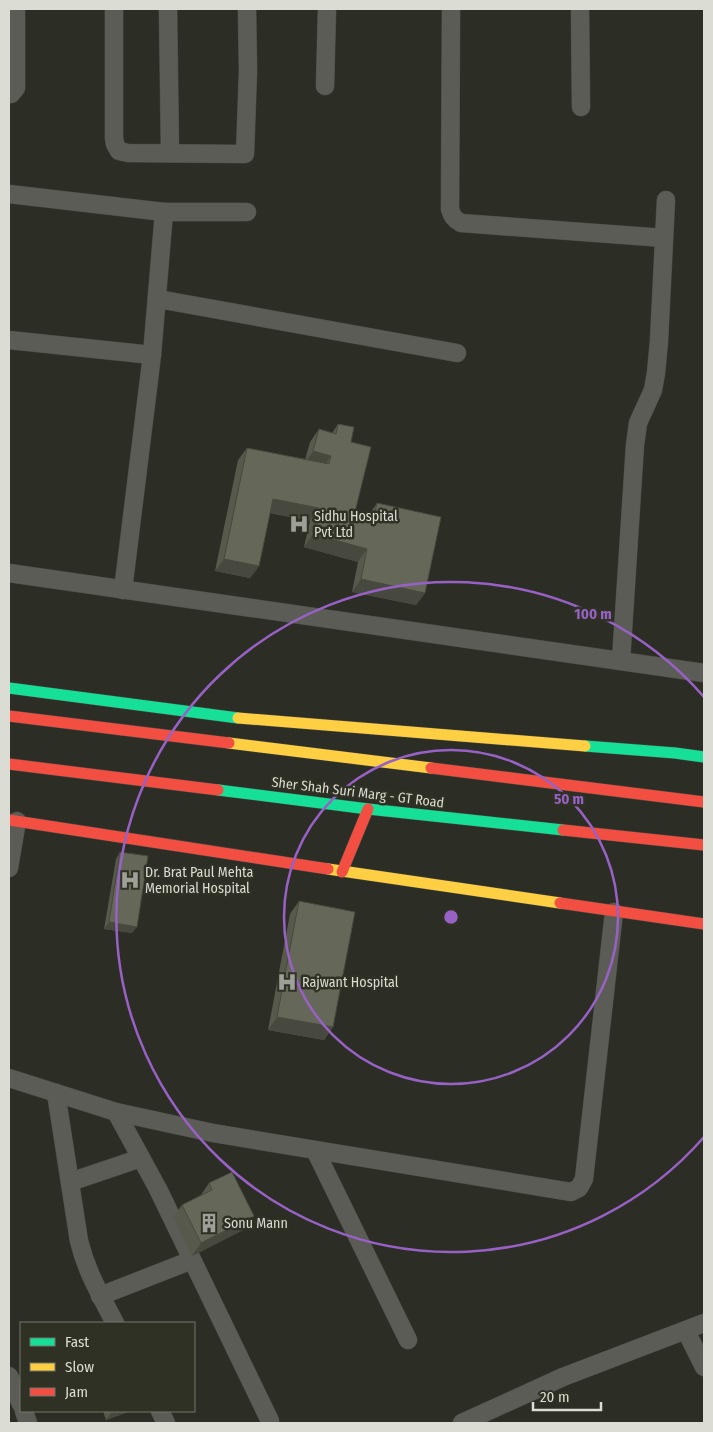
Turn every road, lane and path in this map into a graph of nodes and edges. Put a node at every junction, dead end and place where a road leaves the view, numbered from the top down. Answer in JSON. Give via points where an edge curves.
{"nodes":[{"id":1,"x":16,"y":9,"type":"edge"},
{"id":2,"x":114,"y":9,"type":"edge"},
{"id":3,"x":168,"y":9,"type":"edge"},
{"id":4,"x":247,"y":9,"type":"edge"},
{"id":5,"x":327,"y":9,"type":"edge"},
{"id":6,"x":451,"y":9,"type":"edge"},
{"id":7,"x":580,"y":9,"type":"edge"},
{"id":8,"x":325,"y":86,"type":"dead end"},
{"id":9,"x":9,"y":94,"type":"edge"},
{"id":10,"x":581,"y":106,"type":"dead end"},
{"id":11,"x":170,"y":153,"type":"junction"},
{"id":12,"x":9,"y":194,"type":"edge"},
{"id":13,"x":666,"y":200,"type":"dead end"},
{"id":14,"x":164,"y":212,"type":"junction"},
{"id":15,"x":247,"y":212,"type":"dead end"},
{"id":16,"x":664,"y":238,"type":"junction"},
{"id":17,"x":158,"y":299,"type":"junction"},
{"id":18,"x":9,"y":340,"type":"edge"},
{"id":19,"x":456,"y":353,"type":"dead end"},
{"id":20,"x":152,"y":355,"type":"junction"},
{"id":21,"x":9,"y":573,"type":"edge"},
{"id":22,"x":123,"y":590,"type":"junction"},
{"id":23,"x":621,"y":661,"type":"junction"},
{"id":24,"x":704,"y":673,"type":"edge"},
{"id":25,"x":9,"y":688,"type":"edge"},
{"id":26,"x":9,"y":716,"type":"edge"},
{"id":27,"x":704,"y":757,"type":"edge"},
{"id":28,"x":9,"y":764,"type":"edge"},
{"id":29,"x":704,"y":802,"type":"edge"},
{"id":30,"x":368,"y":809,"type":"junction"},
{"id":31,"x":13,"y":820,"type":"edge"},
{"id":32,"x":704,"y":845,"type":"edge"},
{"id":33,"x":9,"y":868,"type":"edge"},
{"id":34,"x":342,"y":872,"type":"junction"},
{"id":35,"x":614,"y":912,"type":"junction"},
{"id":36,"x":704,"y":924,"type":"edge"},
{"id":37,"x":9,"y":1078,"type":"edge"},
{"id":38,"x":56,"y":1093,"type":"junction"},
{"id":39,"x":116,"y":1112,"type":"junction"},
{"id":40,"x":315,"y":1150,"type":"junction"},
{"id":41,"x":141,"y":1158,"type":"junction"},
{"id":42,"x":70,"y":1182,"type":"junction"},
{"id":43,"x":192,"y":1260,"type":"junction"},
{"id":44,"x":100,"y":1296,"type":"junction"},
{"id":45,"x":114,"y":1322,"type":"edge"},
{"id":46,"x":704,"y":1324,"type":"edge"},
{"id":47,"x":686,"y":1331,"type":"junction"},
{"id":48,"x":408,"y":1340,"type":"dead end"},
{"id":49,"x":704,"y":1367,"type":"edge"},
{"id":50,"x":9,"y":1376,"type":"edge"},
{"id":51,"x":20,"y":1402,"type":"edge"},
{"id":52,"x":270,"y":1421,"type":"dead end"},
{"id":53,"x":462,"y":1423,"type":"edge"}],
"edges":[{"from":1,"to":9,"type":"street","via":[[16,88]]},
{"from":2,"to":11,"type":"street","via":[[115,144],[123,152]]},
{"from":3,"to":11,"type":"street"},
{"from":4,"to":11,"type":"street","via":[[245,154]]},
{"from":5,"to":8,"type":"street"},
{"from":6,"to":16,"type":"street","via":[[450,209],[455,220],[460,223]]},
{"from":7,"to":10,"type":"street"},
{"from":12,"to":14,"type":"street"},
{"from":13,"to":16,"type":"street"},
{"from":14,"to":15,"type":"street"},
{"from":14,"to":17,"type":"street"},
{"from":16,"to":23,"type":"street","via":[[656,373],[653,390],[638,423],[635,445]]},
{"from":17,"to":19,"type":"street"},
{"from":17,"to":20,"type":"street"},
{"from":18,"to":20,"type":"street"},
{"from":20,"to":22,"type":"street"},
{"from":21,"to":22,"type":"street"},
{"from":22,"to":23,"type":"street"},
{"from":23,"to":24,"type":"street"},
{"from":25,"to":27,"type":"main road","via":[[225,717]]},
{"from":26,"to":29,"type":"main road"},
{"from":28,"to":30,"type":"main road","name":"Sher Shah Suri Marg - GT Road"},
{"from":30,"to":32,"type":"main road","name":"Sher Shah Suri Marg - GT Road"},
{"from":30,"to":34,"type":"main road"},
{"from":31,"to":33,"type":"street"},
{"from":31,"to":34,"type":"main road"},
{"from":34,"to":35,"type":"main road"},
{"from":35,"to":36,"type":"main road"},
{"from":35,"to":40,"type":"street","via":[[585,1171],[580,1188],[571,1192]]},
{"from":37,"to":38,"type":"street"},
{"from":38,"to":39,"type":"street"},
{"from":38,"to":42,"type":"street"},
{"from":39,"to":40,"type":"street"},
{"from":39,"to":41,"type":"street"},
{"from":40,"to":48,"type":"street"},
{"from":41,"to":42,"type":"street"},
{"from":41,"to":43,"type":"street"},
{"from":42,"to":44,"type":"street","via":[[85,1265]]},
{"from":43,"to":44,"type":"street"},
{"from":43,"to":52,"type":"street"},
{"from":44,"to":45,"type":"street"},
{"from":46,"to":47,"type":"street"},
{"from":47,"to":49,"type":"street"},
{"from":47,"to":53,"type":"street","via":[[563,1377]]},
{"from":50,"to":51,"type":"street"}]}
